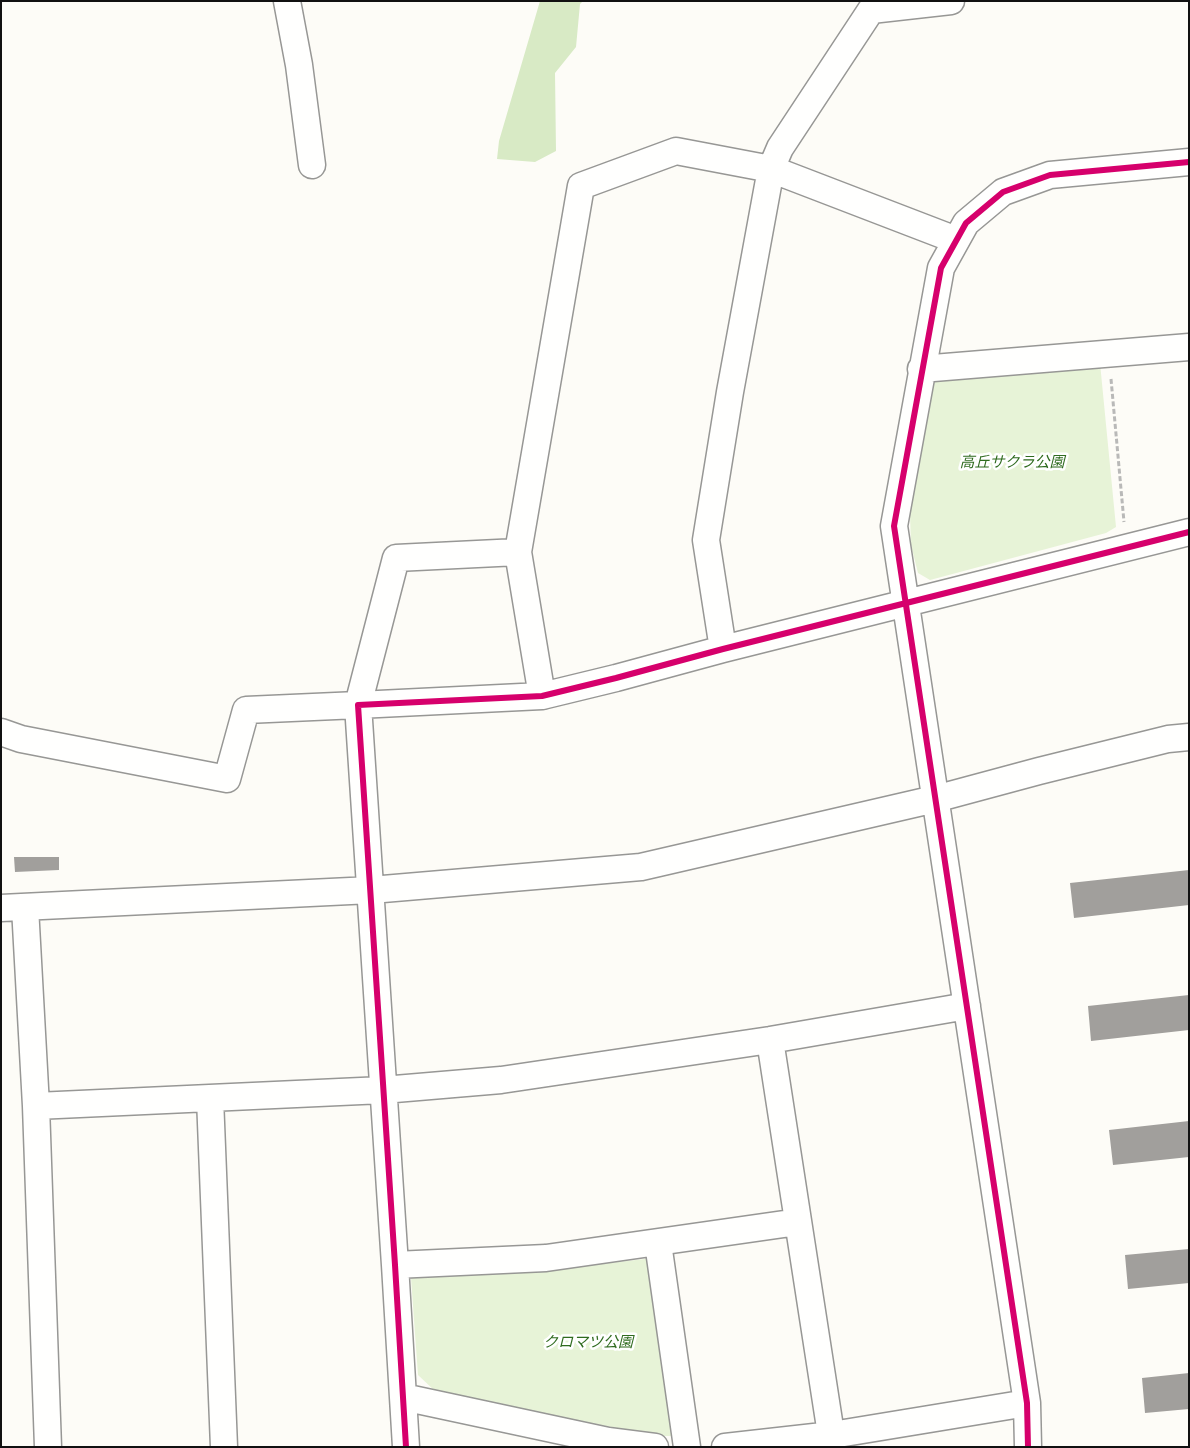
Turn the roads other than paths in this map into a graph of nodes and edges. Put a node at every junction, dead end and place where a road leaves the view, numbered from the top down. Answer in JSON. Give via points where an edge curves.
{"nodes":[{"id":1,"x":288,"y":1,"type":"edge"},
{"id":2,"x":950,"y":1,"type":"edge"},
{"id":3,"x":1189,"y":162,"type":"edge"},
{"id":4,"x":312,"y":165,"type":"dead end"},
{"id":5,"x":771,"y":169,"type":"junction"},
{"id":6,"x":956,"y":240,"type":"junction"},
{"id":7,"x":1189,"y":347,"type":"edge"},
{"id":8,"x":922,"y":369,"type":"junction"},
{"id":9,"x":1189,"y":532,"type":"edge"},
{"id":10,"x":518,"y":552,"type":"junction"},
{"id":11,"x":906,"y":604,"type":"junction"},
{"id":12,"x":724,"y":649,"type":"junction"},
{"id":13,"x":542,"y":696,"type":"junction"},
{"id":14,"x":358,"y":705,"type":"junction"},
{"id":15,"x":1,"y":732,"type":"edge"},
{"id":16,"x":1189,"y":737,"type":"edge"},
{"id":17,"x":936,"y":799,"type":"junction"},
{"id":18,"x":371,"y":890,"type":"junction"},
{"id":19,"x":13,"y":907,"type":"edge"},
{"id":20,"x":967,"y":1006,"type":"junction"},
{"id":21,"x":770,"y":1040,"type":"junction"},
{"id":22,"x":383,"y":1090,"type":"junction"},
{"id":23,"x":210,"y":1098,"type":"junction"},
{"id":24,"x":36,"y":1106,"type":"junction"},
{"id":25,"x":798,"y":1222,"type":"junction"},
{"id":26,"x":658,"y":1243,"type":"junction"},
{"id":27,"x":396,"y":1265,"type":"junction"},
{"id":28,"x":403,"y":1397,"type":"junction"},
{"id":29,"x":1027,"y":1403,"type":"junction"},
{"id":30,"x":832,"y":1441,"type":"edge"},
{"id":31,"x":48,"y":1447,"type":"edge"},
{"id":32,"x":224,"y":1447,"type":"edge"},
{"id":33,"x":406,"y":1447,"type":"edge"},
{"id":34,"x":655,"y":1447,"type":"edge"},
{"id":35,"x":688,"y":1447,"type":"edge"},
{"id":36,"x":725,"y":1447,"type":"edge"},
{"id":37,"x":1028,"y":1447,"type":"edge"}],
"edges":[{"from":1,"to":4,"type":"street"},
{"from":2,"to":5,"type":"street","via":[[871,10],[780,148]]},
{"from":3,"to":6,"type":"street","via":[[1050,175],[1004,192],[966,223]]},
{"from":5,"to":6,"type":"street"},
{"from":5,"to":10,"type":"street","via":[[676,150],[581,186]]},
{"from":5,"to":12,"type":"street","via":[[706,540]]},
{"from":6,"to":8,"type":"street","via":[[941,268]]},
{"from":7,"to":8,"type":"street"},
{"from":8,"to":11,"type":"street","via":[[894,526]]},
{"from":9,"to":11,"type":"street"},
{"from":10,"to":13,"type":"street"},
{"from":10,"to":14,"type":"street","via":[[396,558]]},
{"from":11,"to":12,"type":"street"},
{"from":11,"to":17,"type":"street"},
{"from":12,"to":13,"type":"street"},
{"from":13,"to":14,"type":"street"},
{"from":14,"to":15,"type":"street","via":[[246,710],[226,779],[21,739]]},
{"from":14,"to":18,"type":"street"},
{"from":16,"to":17,"type":"street","via":[[1168,739]]},
{"from":17,"to":18,"type":"street","via":[[641,867]]},
{"from":17,"to":20,"type":"street"},
{"from":18,"to":19,"type":"street"},
{"from":18,"to":22,"type":"street"},
{"from":19,"to":24,"type":"street"},
{"from":20,"to":21,"type":"street"},
{"from":20,"to":29,"type":"street"},
{"from":21,"to":22,"type":"street","via":[[501,1080]]},
{"from":21,"to":25,"type":"street"},
{"from":22,"to":23,"type":"street"},
{"from":22,"to":27,"type":"street"},
{"from":23,"to":24,"type":"street"},
{"from":23,"to":32,"type":"street"},
{"from":24,"to":31,"type":"street"},
{"from":25,"to":26,"type":"street"},
{"from":25,"to":30,"type":"street"},
{"from":26,"to":27,"type":"street","via":[[546,1258]]},
{"from":26,"to":35,"type":"street"},
{"from":27,"to":28,"type":"street"},
{"from":28,"to":33,"type":"street"},
{"from":28,"to":34,"type":"street","via":[[608,1441]]},
{"from":29,"to":30,"type":"street"},
{"from":29,"to":37,"type":"street"},
{"from":30,"to":36,"type":"street"}]}
